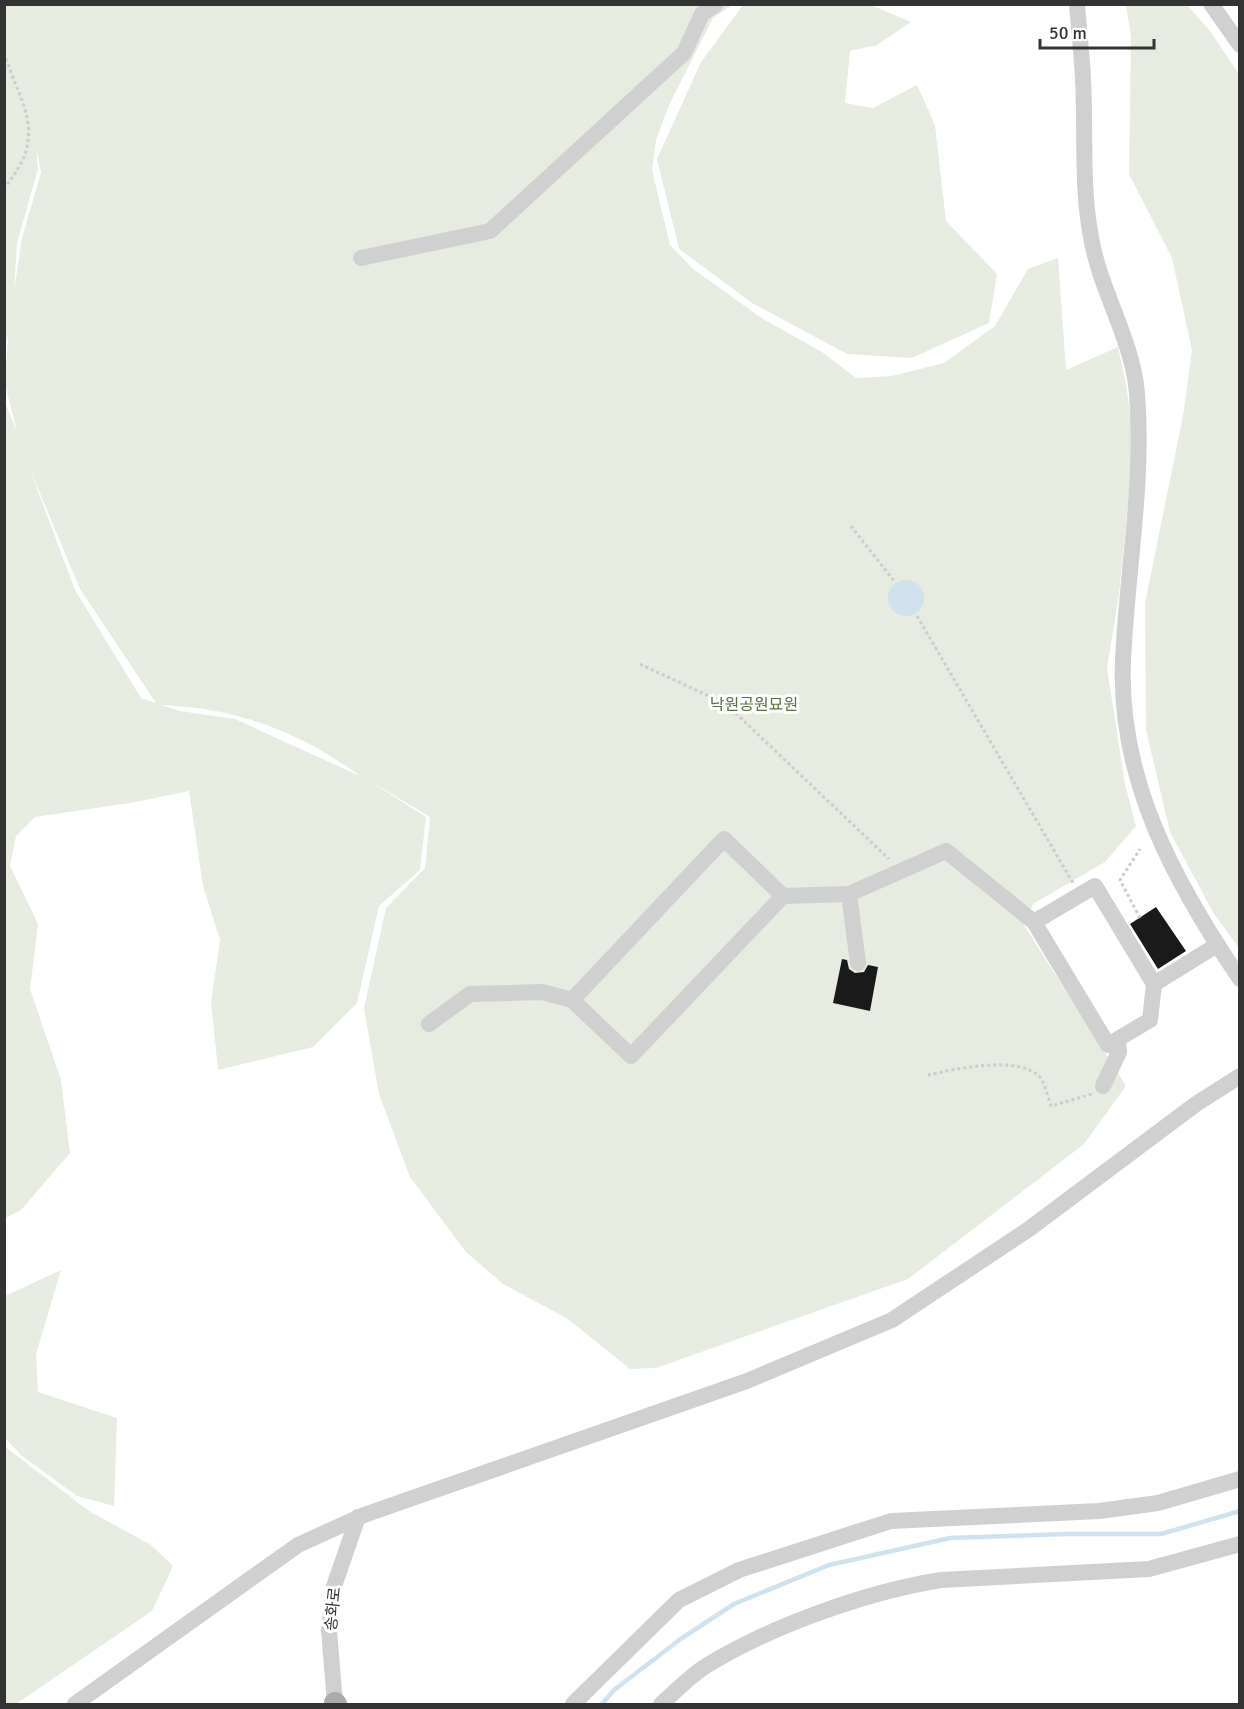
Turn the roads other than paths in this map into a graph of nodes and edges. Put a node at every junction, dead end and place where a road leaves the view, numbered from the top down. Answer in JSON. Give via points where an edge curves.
{"nodes":[{"id":1,"x":716,"y":4,"type":"edge"},
{"id":2,"x":1077,"y":4,"type":"edge"},
{"id":3,"x":1211,"y":4,"type":"edge"},
{"id":4,"x":1239,"y":45,"type":"edge"},
{"id":5,"x":361,"y":258,"type":"dead end"},
{"id":6,"x":849,"y":894,"type":"junction"},
{"id":7,"x":783,"y":896,"type":"junction"},
{"id":8,"x":1034,"y":922,"type":"junction"},
{"id":9,"x":1216,"y":945,"type":"junction"},
{"id":10,"x":858,"y":963,"type":"dead end"},
{"id":11,"x":1239,"y":979,"type":"edge"},
{"id":12,"x":1154,"y":984,"type":"junction"},
{"id":13,"x":572,"y":1000,"type":"junction"},
{"id":14,"x":429,"y":1024,"type":"dead end"},
{"id":15,"x":1118,"y":1039,"type":"junction"},
{"id":16,"x":1239,"y":1076,"type":"edge"},
{"id":17,"x":1103,"y":1086,"type":"road end"},
{"id":18,"x":1239,"y":1479,"type":"edge"},
{"id":19,"x":358,"y":1517,"type":"junction"},
{"id":20,"x":1239,"y":1544,"type":"edge"},
{"id":21,"x":75,"y":1704,"type":"edge"},
{"id":22,"x":335,"y":1704,"type":"edge"},
{"id":23,"x":573,"y":1704,"type":"edge"},
{"id":24,"x":661,"y":1704,"type":"edge"}],
"edges":[{"from":1,"to":5,"type":"street","via":[[702,14],[684,53],[489,231]]},
{"from":2,"to":9,"type":"street","via":[[1083,157],[1091,241],[1131,357],[1140,432],[1140,480],[1123,664],[1127,723],[1136,777],[1151,823]]},
{"from":3,"to":4,"type":"street"},
{"from":6,"to":7,"type":"street"},
{"from":6,"to":8,"type":"street","via":[[946,851]]},
{"from":6,"to":10,"type":"street"},
{"from":7,"to":13,"type":"street","via":[[631,1056]]},
{"from":7,"to":13,"type":"street","via":[[724,839]]},
{"from":8,"to":12,"type":"street","via":[[1095,886]]},
{"from":8,"to":15,"type":"street","via":[[1108,1045]]},
{"from":9,"to":11,"type":"street"},
{"from":9,"to":12,"type":"street"},
{"from":12,"to":15,"type":"street","via":[[1150,1020]]},
{"from":13,"to":14,"type":"street","via":[[542,992],[470,994]]},
{"from":15,"to":17,"type":"street","via":[[1119,1052]]},
{"from":16,"to":19,"type":"street","via":[[1029,1229],[892,1320],[694,1401]]},
{"from":18,"to":23,"type":"street","via":[[1158,1503],[1111,1509],[891,1521],[738,1570],[679,1600]]},
{"from":19,"to":21,"type":"street","via":[[298,1545]]},
{"from":19,"to":22,"type":"street","name":"송화로","via":[[333,1589],[329,1630]]},
{"from":20,"to":24,"type":"street","via":[[1149,1569],[941,1580],[912,1585],[778,1628],[704,1667]]}]}
